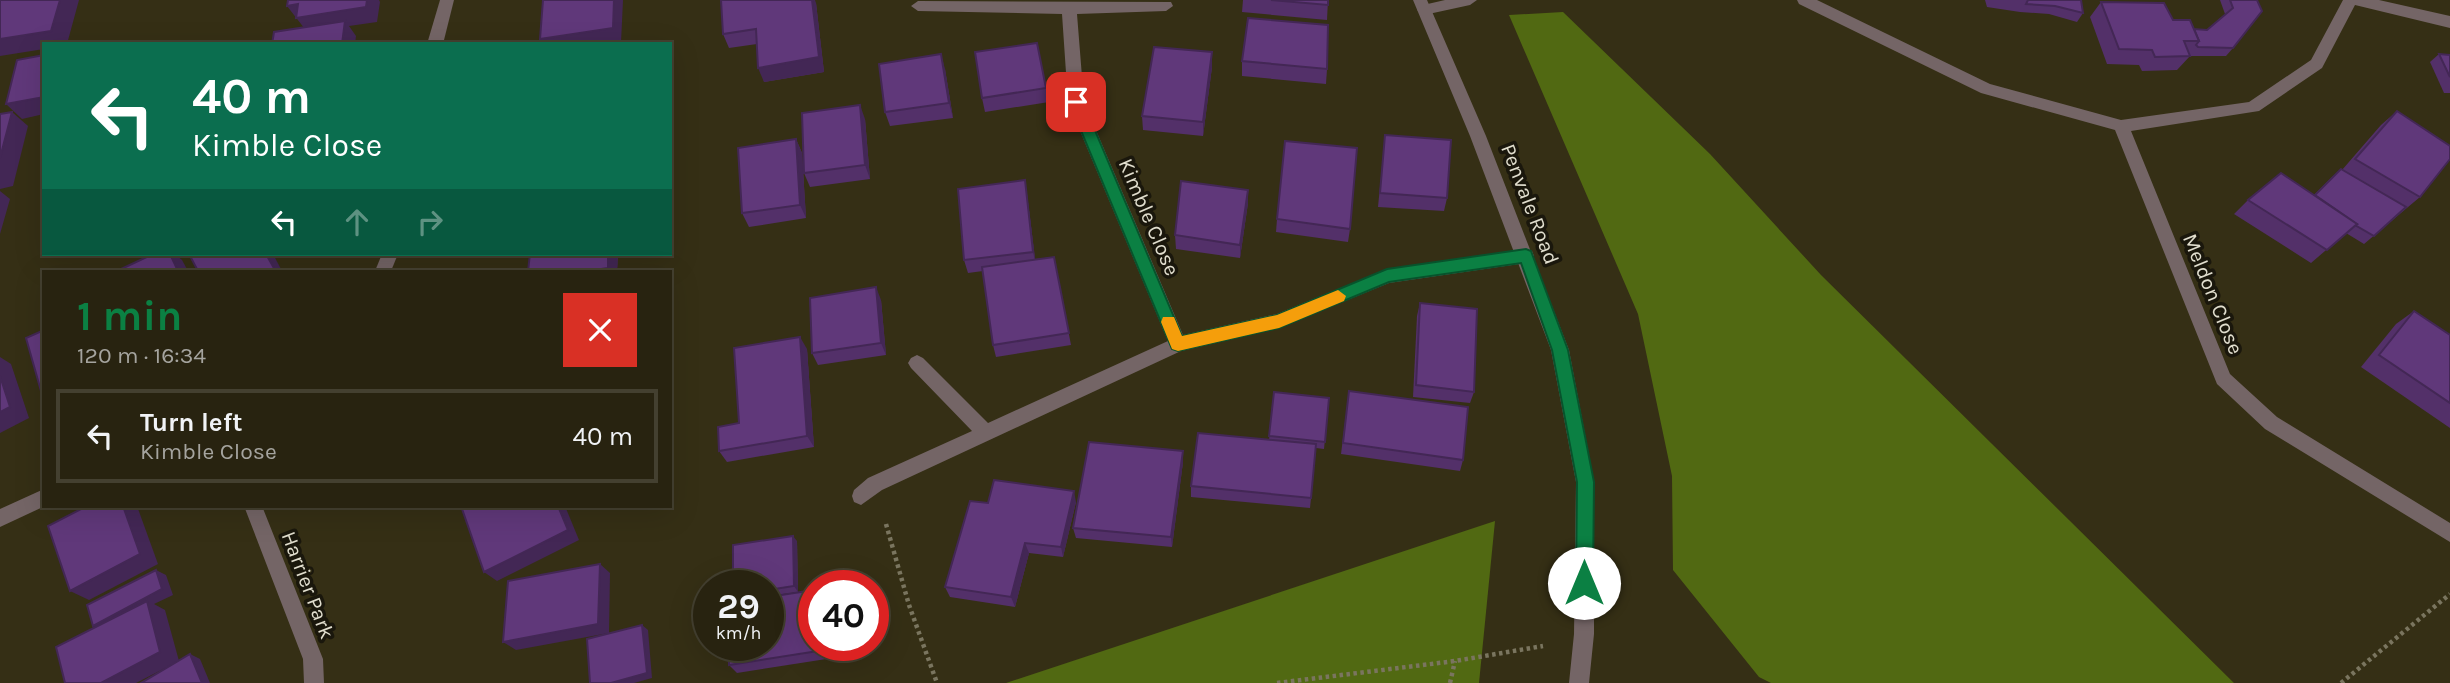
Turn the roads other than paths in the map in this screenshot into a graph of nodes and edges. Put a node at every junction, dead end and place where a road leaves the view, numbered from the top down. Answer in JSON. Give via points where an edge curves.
{"nodes":[{"id":1,"x":447,"y":0,"type":"edge"},
{"id":2,"x":1470,"y":0,"type":"edge"},
{"id":3,"x":1804,"y":0,"type":"edge"},
{"id":4,"x":2350,"y":0,"type":"edge"},
{"id":5,"x":2356,"y":0,"type":"edge"},
{"id":6,"x":1422,"y":5,"type":"edge"},
{"id":7,"x":918,"y":6,"type":"dead end"},
{"id":8,"x":1166,"y":6,"type":"dead end"},
{"id":9,"x":1069,"y":9,"type":"junction"},
{"id":10,"x":2450,"y":22,"type":"edge"},
{"id":11,"x":436,"y":42,"type":"edge"},
{"id":12,"x":2122,"y":126,"type":"junction"},
{"id":13,"x":1526,"y":256,"type":"junction"},
{"id":14,"x":1178,"y":344,"type":"junction"},
{"id":15,"x":917,"y":363,"type":"dead end"},
{"id":16,"x":986,"y":433,"type":"junction"},
{"id":17,"x":861,"y":496,"type":"dead end"},
{"id":18,"x":42,"y":498,"type":"edge"},
{"id":19,"x":254,"y":508,"type":"edge"},
{"id":20,"x":0,"y":518,"type":"edge"},
{"id":21,"x":2450,"y":533,"type":"edge"},
{"id":22,"x":314,"y":683,"type":"edge"},
{"id":23,"x":1579,"y":683,"type":"edge"}],
"edges":[{"from":1,"to":11,"type":"street"},
{"from":2,"to":6,"type":"street"},
{"from":3,"to":12,"type":"street","via":[[1986,89]]},
{"from":4,"to":12,"type":"street","via":[[2318,64],[2253,107]]},
{"from":5,"to":10,"type":"street"},
{"from":6,"to":13,"type":"street","name":"Penvale Road"},
{"from":7,"to":9,"type":"street"},
{"from":8,"to":9,"type":"street"},
{"from":9,"to":14,"type":"street","name":"Kimble Close","via":[[1076,102]]},
{"from":12,"to":21,"type":"street","name":"Meldon Close","via":[[2223,379],[2271,423]]},
{"from":13,"to":14,"type":"street","via":[[1387,275],[1279,321]]},
{"from":13,"to":23,"type":"street","name":"Penvale Road","via":[[1560,350],[1586,482]]},
{"from":14,"to":16,"type":"street"},
{"from":15,"to":16,"type":"street"},
{"from":16,"to":17,"type":"street","via":[[875,484]]},
{"from":18,"to":20,"type":"street"},
{"from":19,"to":22,"type":"street","name":"Harrier Park","via":[[313,659]]}]}
